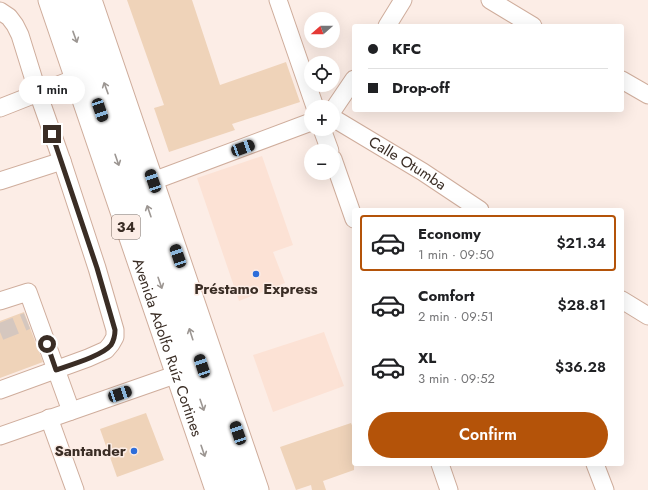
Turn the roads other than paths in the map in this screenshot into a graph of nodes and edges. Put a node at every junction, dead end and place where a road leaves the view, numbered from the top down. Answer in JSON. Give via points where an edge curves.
{"nodes":[{"id":1,"x":49,"y":0,"type":"edge"},
{"id":2,"x":62,"y":0,"type":"edge"},
{"id":3,"x":75,"y":0,"type":"edge"},
{"id":4,"x":91,"y":0,"type":"edge"},
{"id":5,"x":278,"y":0,"type":"edge"},
{"id":6,"x":403,"y":0,"type":"edge"},
{"id":7,"x":490,"y":0,"type":"edge"},
{"id":8,"x":0,"y":11,"type":"edge"},
{"id":9,"x":388,"y":24,"type":"edge"},
{"id":10,"x":530,"y":24,"type":"edge"},
{"id":11,"x":76,"y":78,"type":"junction"},
{"id":12,"x":624,"y":81,"type":"edge"},
{"id":13,"x":352,"y":82,"type":"edge"},
{"id":14,"x":38,"y":93,"type":"junction"},
{"id":15,"x":648,"y":95,"type":"edge"},
{"id":16,"x":313,"y":100,"type":"edge"},
{"id":17,"x":340,"y":100,"type":"edge"},
{"id":18,"x":0,"y":108,"type":"edge"},
{"id":19,"x":340,"y":122,"type":"edge"},
{"id":20,"x":304,"y":125,"type":"edge"},
{"id":21,"x":62,"y":161,"type":"junction"},
{"id":22,"x":340,"y":179,"type":"edge"},
{"id":23,"x":0,"y":181,"type":"edge"},
{"id":24,"x":153,"y":181,"type":"junction"},
{"id":25,"x":477,"y":208,"type":"edge"},
{"id":26,"x":352,"y":213,"type":"edge"},
{"id":27,"x":0,"y":301,"type":"edge"},
{"id":28,"x":624,"y":301,"type":"edge"},
{"id":29,"x":648,"y":316,"type":"edge"},
{"id":30,"x":195,"y":368,"type":"junction"},
{"id":31,"x":56,"y":370,"type":"junction"},
{"id":32,"x":0,"y":390,"type":"edge"},
{"id":33,"x":71,"y":411,"type":"junction"},
{"id":34,"x":49,"y":418,"type":"junction"},
{"id":35,"x":0,"y":436,"type":"edge"},
{"id":36,"x":441,"y":466,"type":"edge"},
{"id":37,"x":596,"y":466,"type":"edge"},
{"id":38,"x":75,"y":490,"type":"edge"},
{"id":39,"x":216,"y":490,"type":"edge"},
{"id":40,"x":232,"y":490,"type":"edge"},
{"id":41,"x":245,"y":490,"type":"edge"},
{"id":42,"x":258,"y":490,"type":"edge"},
{"id":43,"x":449,"y":490,"type":"edge"},
{"id":44,"x":605,"y":490,"type":"edge"}],
"edges":[{"from":1,"to":11,"type":"main road","name":"Avenida Adolfo Ruíz Cortines","number":"34"},
{"from":2,"to":30,"type":"street","one_way":true},
{"from":30,"to":3,"type":"street","one_way":true,"via":[[172,277]]},
{"from":4,"to":24,"type":"main road","name":"Avenida Adolfo Ruíz Cortines","number":"34"},
{"from":5,"to":16,"type":"street"},
{"from":6,"to":9,"type":"street"},
{"from":7,"to":10,"type":"street"},
{"from":8,"to":14,"type":"street","via":[[9,16],[15,24]]},
{"from":11,"to":14,"type":"street"},
{"from":11,"to":30,"type":"main road","name":"Avenida Adolfo Ruíz Cortines","number":"34"},
{"from":12,"to":15,"type":"street"},
{"from":13,"to":17,"type":"street"},
{"from":14,"to":18,"type":"street"},
{"from":14,"to":21,"type":"street"},
{"from":19,"to":25,"type":"street","name":"Calle Otumba"},
{"from":20,"to":24,"type":"street"},
{"from":21,"to":23,"type":"street"},
{"from":21,"to":31,"type":"street","via":[[97,268],[115,337],[106,350]]},
{"from":22,"to":26,"type":"street"},
{"from":24,"to":30,"type":"main road","name":"Avenida Adolfo Ruíz Cortines","number":"34"},
{"from":27,"to":31,"type":"street","via":[[28,292],[33,320]]},
{"from":28,"to":29,"type":"street"},
{"from":30,"to":33,"type":"street"},
{"from":30,"to":39,"type":"main road","name":"Avenida Adolfo Ruíz Cortines","number":"34","one_way":true},
{"from":30,"to":40,"type":"street","one_way":true},
{"from":30,"to":41,"type":"street"},
{"from":30,"to":42,"type":"main road","name":"Avenida Adolfo Ruíz Cortines","number":"34"},
{"from":31,"to":32,"type":"street"},
{"from":31,"to":33,"type":"street"},
{"from":33,"to":34,"type":"street"},
{"from":34,"to":35,"type":"street"},
{"from":34,"to":38,"type":"street"},
{"from":36,"to":43,"type":"street"},
{"from":37,"to":44,"type":"street"}]}
